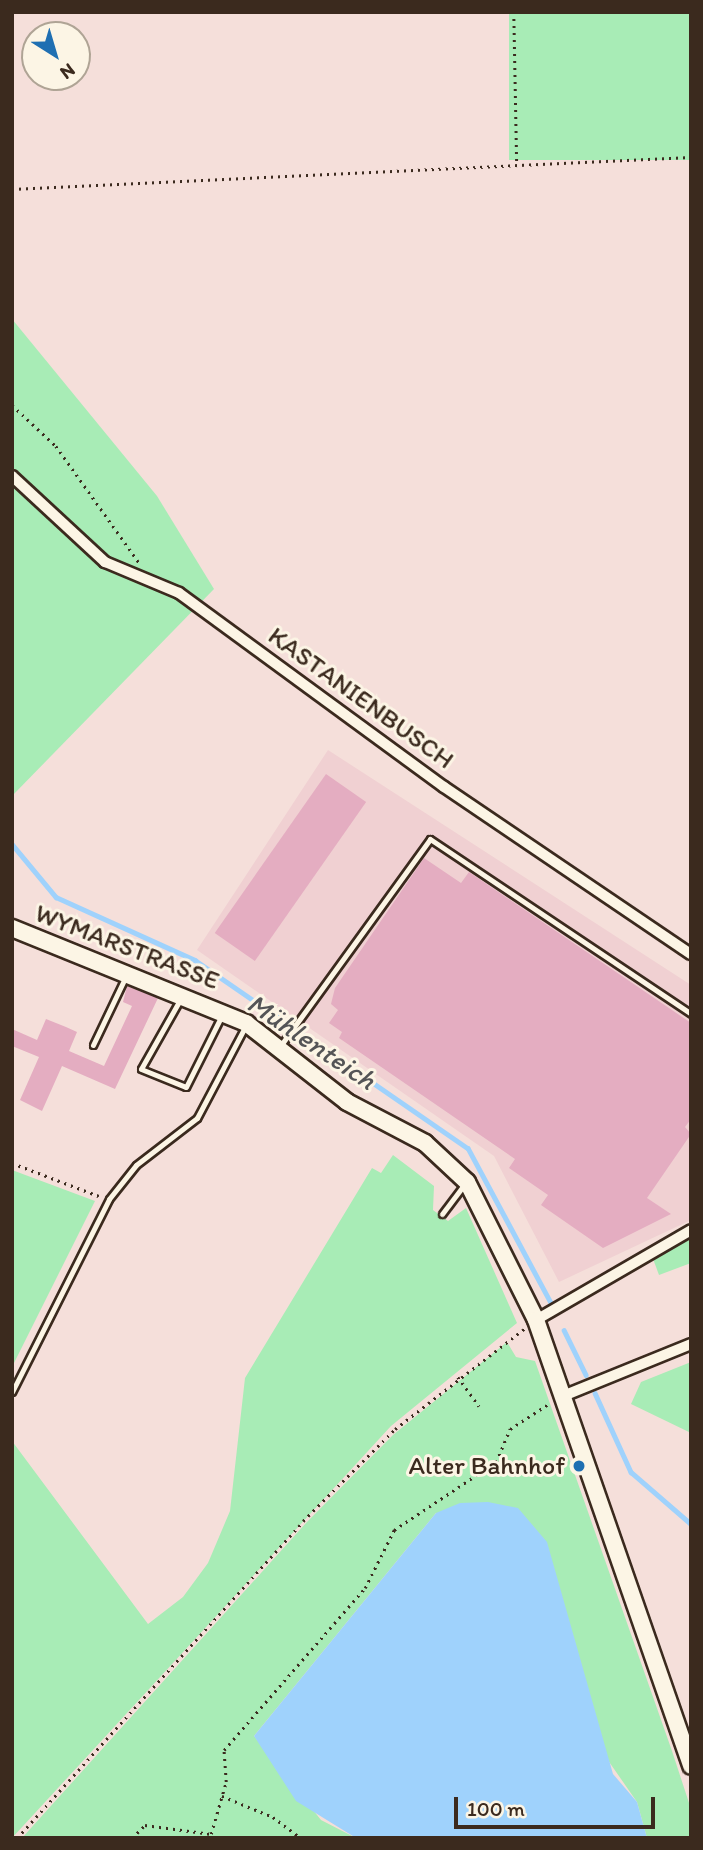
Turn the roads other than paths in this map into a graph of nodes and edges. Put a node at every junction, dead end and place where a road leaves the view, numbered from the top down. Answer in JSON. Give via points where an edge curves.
{"nodes":[{"id":1,"x":12,"y":476,"type":"edge"},
{"id":2,"x":12,"y":928,"type":"edge"},
{"id":3,"x":691,"y":954,"type":"edge"},
{"id":4,"x":127,"y":972,"type":"junction"},
{"id":5,"x":184,"y":992,"type":"junction"},
{"id":6,"x":223,"y":1012,"type":"junction"},
{"id":7,"x":691,"y":1014,"type":"edge"},
{"id":8,"x":246,"y":1023,"type":"junction"},
{"id":9,"x":284,"y":1040,"type":"junction"},
{"id":10,"x":93,"y":1045,"type":"dead end"},
{"id":11,"x":467,"y":1181,"type":"junction"},
{"id":12,"x":442,"y":1214,"type":"dead end"},
{"id":13,"x":691,"y":1230,"type":"edge"},
{"id":14,"x":536,"y":1320,"type":"junction"},
{"id":15,"x":691,"y":1343,"type":"edge"},
{"id":16,"x":12,"y":1392,"type":"edge"},
{"id":17,"x":563,"y":1395,"type":"junction"},
{"id":18,"x":691,"y":1766,"type":"edge"}],
"edges":[{"from":1,"to":3,"type":"street","name":"KASTANIENBUSCH","via":[[105,562],[150,585],[179,593],[444,787]]},
{"from":2,"to":4,"type":"main road","name":"WYMARSTRASSE"},
{"from":4,"to":5,"type":"main road","name":"WYMARSTRASSE"},
{"from":4,"to":10,"type":"lane"},
{"from":5,"to":6,"type":"main road","name":"WYMARSTRASSE"},
{"from":5,"to":6,"type":"lane","via":[[141,1069],[186,1087]]},
{"from":6,"to":8,"type":"main road","name":"WYMARSTRASSE"},
{"from":7,"to":9,"type":"lane","via":[[430,839]]},
{"from":8,"to":9,"type":"main road","name":"WYMARSTRASSE"},
{"from":8,"to":16,"type":"lane","via":[[197,1118],[136,1165],[109,1199]]},
{"from":9,"to":11,"type":"main road","name":"WYMARSTRASSE","via":[[347,1102],[413,1135]]},
{"from":11,"to":12,"type":"lane"},
{"from":11,"to":14,"type":"main road","name":"WYMARSTRASSE"},
{"from":13,"to":14,"type":"street"},
{"from":14,"to":17,"type":"main road","name":"WYMARSTRASSE"},
{"from":15,"to":17,"type":"street"},
{"from":17,"to":18,"type":"main road","name":"WYMARSTRASSE"}]}
